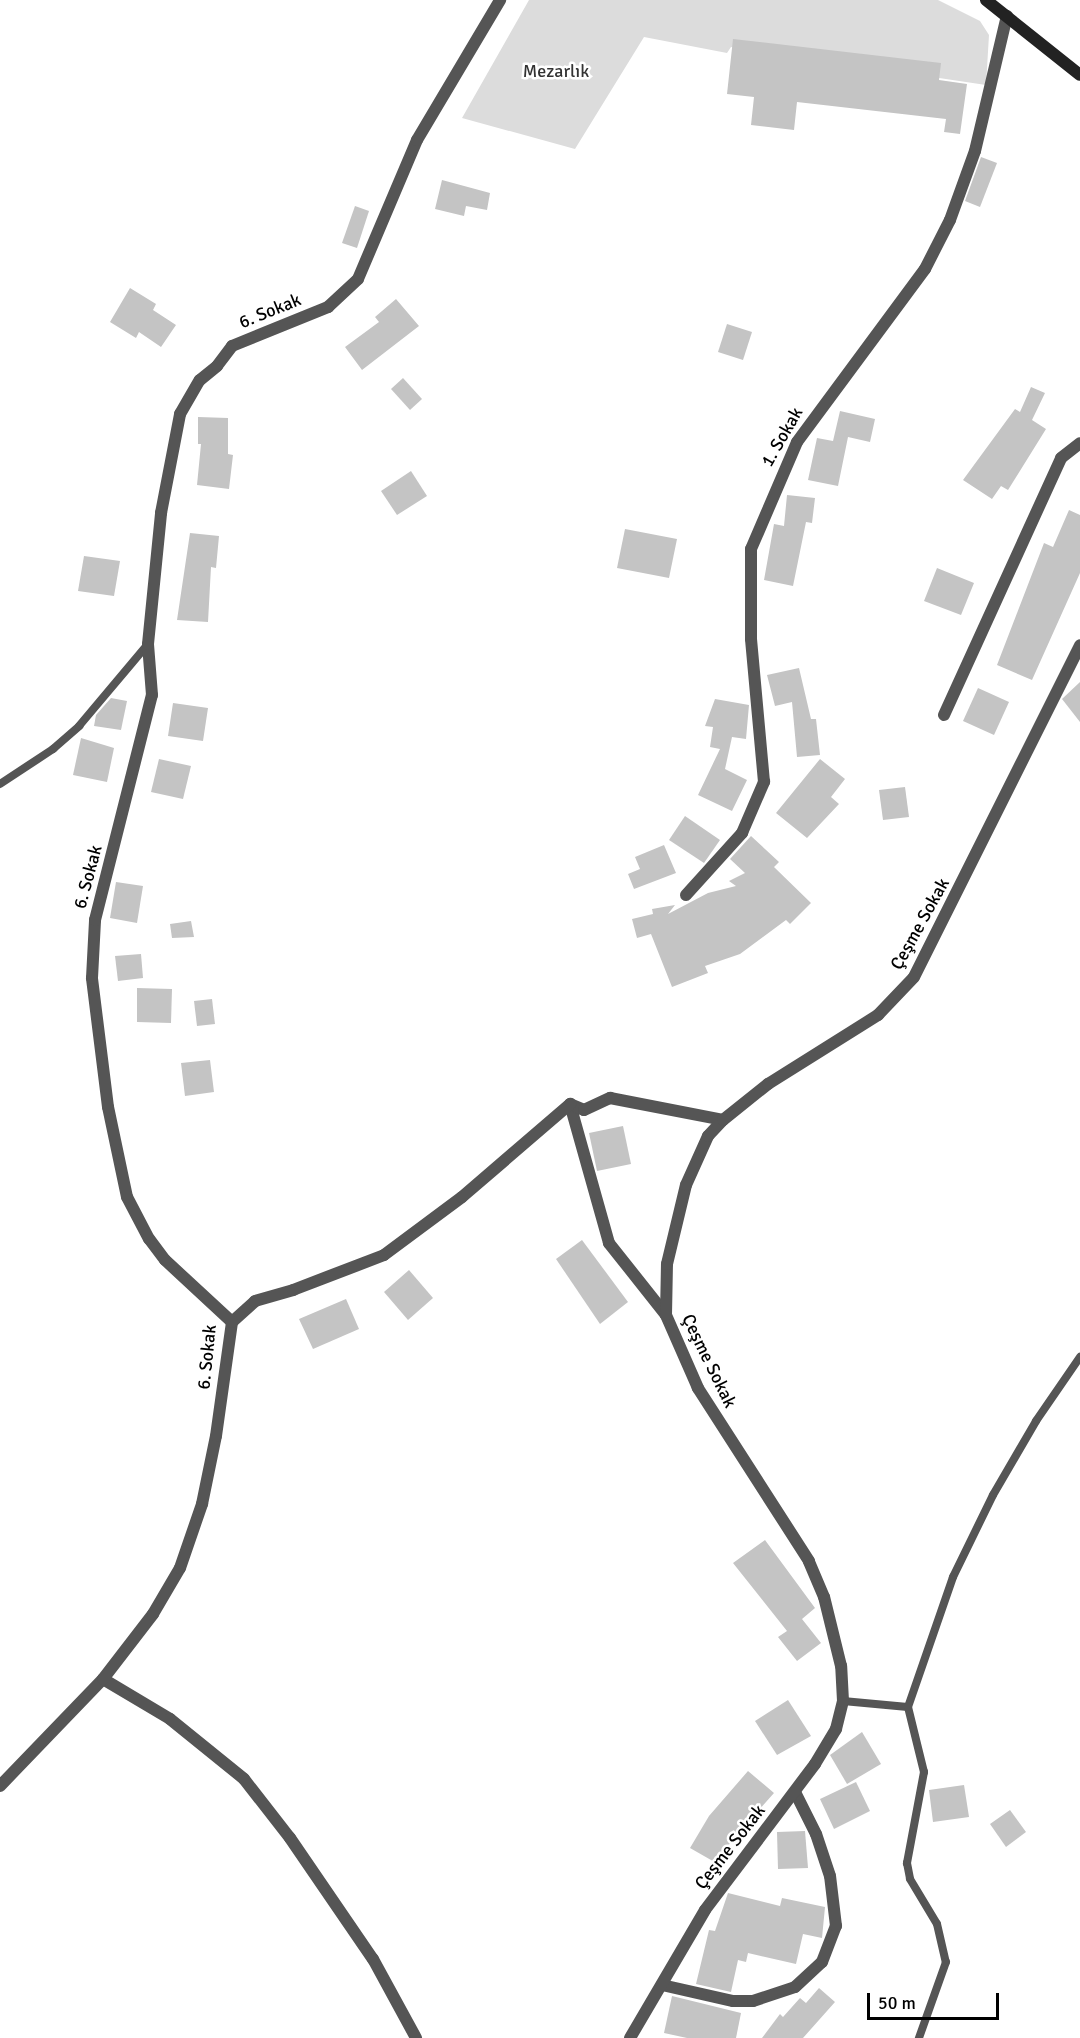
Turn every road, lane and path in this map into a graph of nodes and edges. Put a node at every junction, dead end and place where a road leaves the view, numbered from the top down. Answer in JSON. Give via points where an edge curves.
{"nodes":[{"id":1,"x":500,"y":0,"type":"edge"},
{"id":2,"x":986,"y":0,"type":"edge"},
{"id":3,"x":1007,"y":16,"type":"junction"},
{"id":4,"x":1080,"y":75,"type":"edge"},
{"id":5,"x":1080,"y":443,"type":"edge"},
{"id":6,"x":148,"y":644,"type":"junction"},
{"id":7,"x":1080,"y":645,"type":"edge"},
{"id":8,"x":944,"y":715,"type":"dead end"},
{"id":9,"x":0,"y":784,"type":"edge"},
{"id":10,"x":686,"y":895,"type":"dead end"},
{"id":11,"x":570,"y":1104,"type":"junction"},
{"id":12,"x":723,"y":1120,"type":"junction"},
{"id":13,"x":666,"y":1315,"type":"junction"},
{"id":14,"x":232,"y":1322,"type":"junction"},
{"id":15,"x":1080,"y":1357,"type":"edge"},
{"id":16,"x":103,"y":1679,"type":"junction"},
{"id":17,"x":843,"y":1701,"type":"junction"},
{"id":18,"x":908,"y":1707,"type":"junction"},
{"id":19,"x":0,"y":1786,"type":"edge"},
{"id":20,"x":795,"y":1792,"type":"junction"},
{"id":21,"x":662,"y":1984,"type":"junction"},
{"id":22,"x":416,"y":2038,"type":"edge"},
{"id":23,"x":630,"y":2038,"type":"edge"},
{"id":24,"x":919,"y":2038,"type":"edge"}],
"edges":[{"from":1,"to":6,"type":"street","name":"6. Sokak","via":[[417,140],[358,279],[328,307],[232,346],[188,395],[171,449]]},
{"from":2,"to":3,"type":"street"},
{"from":3,"to":4,"type":"street"},
{"from":3,"to":10,"type":"street","name":"1. Sokak","via":[[975,151],[950,220],[925,268],[797,442],[751,549],[751,639],[764,782],[742,833]]},
{"from":5,"to":8,"type":"street","via":[[1061,458]]},
{"from":6,"to":9,"type":"lane","via":[[79,726],[53,749]]},
{"from":6,"to":14,"type":"street","name":"6. Sokak","via":[[152,674],[148,716],[95,920],[91,949],[95,1005],[108,1107],[127,1197],[165,1260]]},
{"from":7,"to":12,"type":"street","name":"Çeşme Sokak","via":[[1017,766],[948,916],[914,977],[878,1015],[768,1084]]},
{"from":11,"to":12,"type":"street","via":[[584,1110],[598,1100],[618,1099]]},
{"from":11,"to":13,"type":"street","via":[[609,1243]]},
{"from":11,"to":14,"type":"street","via":[[462,1197],[384,1255],[293,1290],[255,1300]]},
{"from":12,"to":13,"type":"street","name":"Çeşme Sokak","via":[[708,1136],[686,1185],[667,1264]]},
{"from":13,"to":17,"type":"street","name":"Çeşme Sokak","via":[[698,1388],[809,1562],[824,1597],[838,1656]]},
{"from":14,"to":16,"type":"street","name":"6. Sokak","via":[[216,1436],[192,1537],[168,1593]]},
{"from":15,"to":18,"type":"lane","via":[[1036,1421],[993,1495],[953,1577]]},
{"from":16,"to":19,"type":"street","name":"6. Sokak"},
{"from":16,"to":22,"type":"street","via":[[170,1719],[244,1779],[290,1838],[373,1959]]},
{"from":17,"to":18,"type":"lane"},
{"from":17,"to":20,"type":"street","name":"Çeşme Sokak","via":[[836,1729]]},
{"from":18,"to":24,"type":"lane","via":[[924,1772],[907,1863],[910,1879],[937,1924],[946,1962]]},
{"from":20,"to":21,"type":"street","name":"Çeşme Sokak","via":[[705,1910]]},
{"from":20,"to":21,"type":"street","via":[[816,1834],[830,1876],[836,1926],[822,1962],[795,1987],[753,2001],[722,1999]]},
{"from":21,"to":23,"type":"street","name":"Çeşme Sokak"}]}
